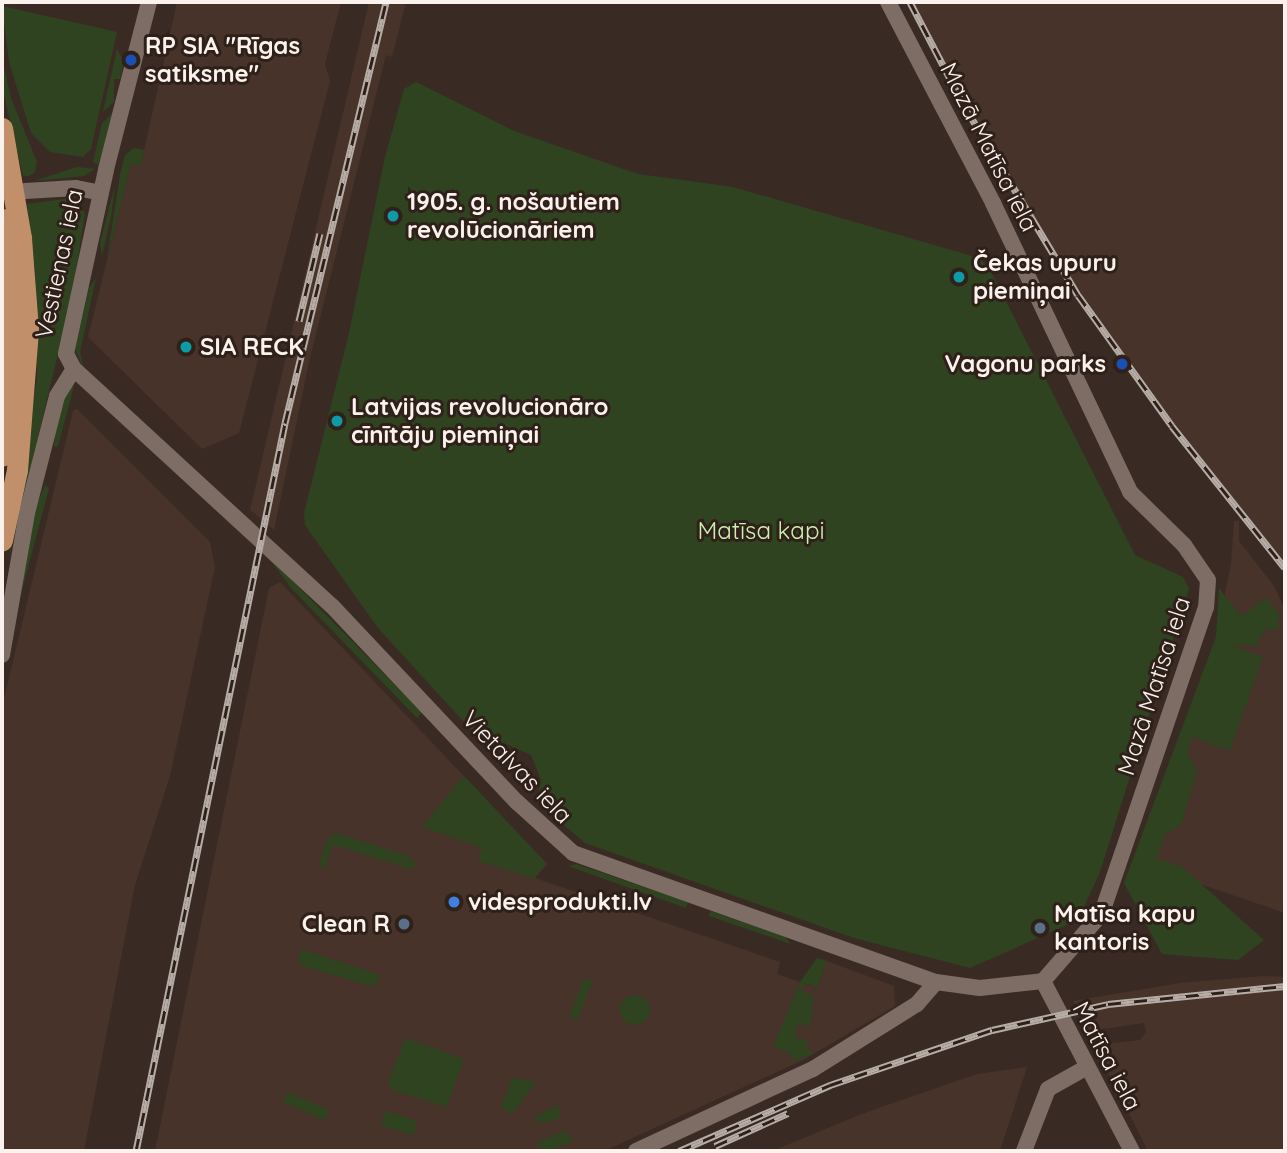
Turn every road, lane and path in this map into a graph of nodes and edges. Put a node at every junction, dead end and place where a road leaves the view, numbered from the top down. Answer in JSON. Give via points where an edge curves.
{"nodes":[{"id":1,"x":149,"y":2,"type":"edge"},
{"id":2,"x":888,"y":2,"type":"edge"},
{"id":3,"x":2,"y":128,"type":"edge"},
{"id":4,"x":20,"y":192,"type":"junction"},
{"id":5,"x":101,"y":193,"type":"junction"},
{"id":6,"x":2,"y":219,"type":"edge"},
{"id":7,"x":74,"y":369,"type":"junction"},
{"id":8,"x":2,"y":456,"type":"edge"},
{"id":9,"x":2,"y":540,"type":"edge"},
{"id":10,"x":2,"y":655,"type":"edge"},
{"id":11,"x":1043,"y":981,"type":"junction"},
{"id":12,"x":936,"y":982,"type":"junction"},
{"id":13,"x":1087,"y":1066,"type":"junction"},
{"id":14,"x":636,"y":1151,"type":"edge"},
{"id":15,"x":1024,"y":1151,"type":"edge"},
{"id":16,"x":1132,"y":1151,"type":"edge"}],
"edges":[{"from":1,"to":5,"type":"street","name":"Vestienas iela"},
{"from":2,"to":11,"type":"street","name":"Mazā Matīsa iela","via":[[993,203],[1130,492],[1191,552],[1208,580],[1206,607],[1102,913]]},
{"from":3,"to":4,"type":"main road","name":"Vestienas iela"},
{"from":4,"to":5,"type":"street","via":[[76,188]]},
{"from":4,"to":9,"type":"main road","name":"Vestienas iela","via":[[27,378],[17,470]]},
{"from":5,"to":7,"type":"street","name":"Vestienas iela","via":[[66,354]]},
{"from":6,"to":8,"type":"main road","name":"Vestienas iela","via":[[11,326]]},
{"from":7,"to":10,"type":"street","name":"Vestienas iela","via":[[57,396],[27,513]]},
{"from":7,"to":12,"type":"street","name":"Vietalvas iela","via":[[332,606],[567,849]]},
{"from":11,"to":12,"type":"street","name":"Vietalvas iela","via":[[980,988]]},
{"from":11,"to":13,"type":"street","name":"Matīsa iela"},
{"from":12,"to":14,"type":"street","via":[[917,1004],[813,1069]]},
{"from":13,"to":15,"type":"street","via":[[1048,1089]]},
{"from":13,"to":16,"type":"street","name":"Matīsa iela"}]}
